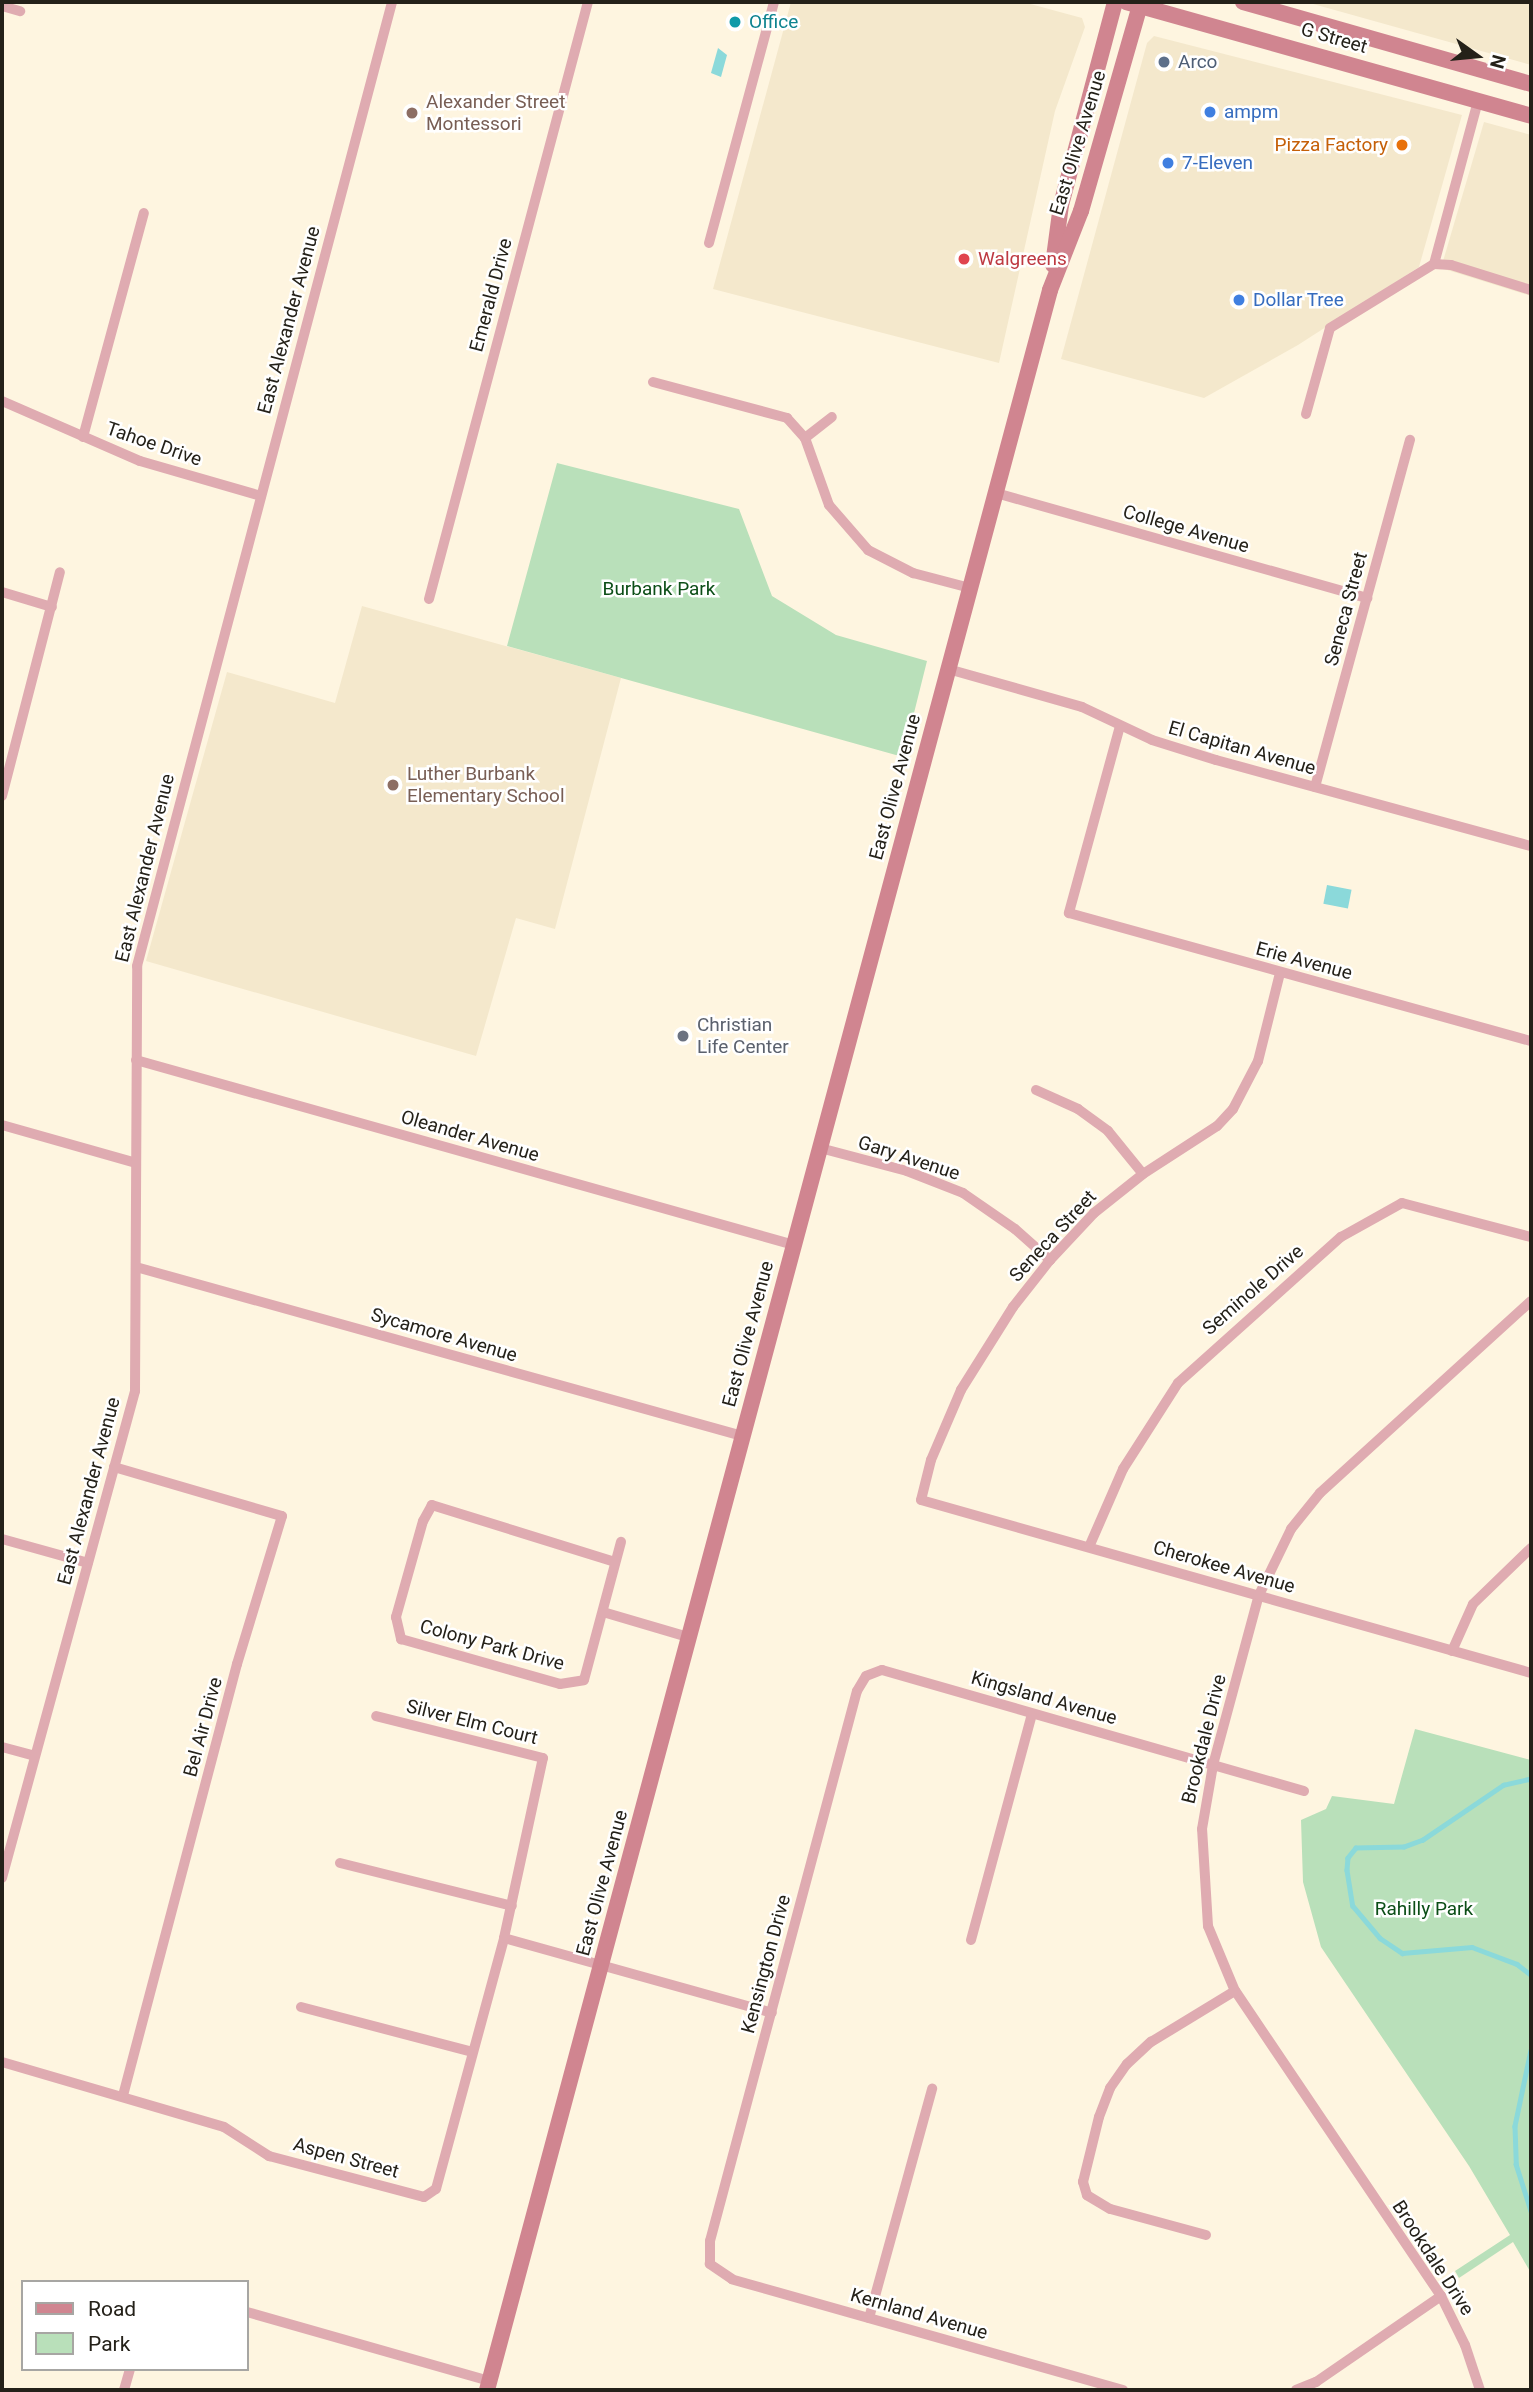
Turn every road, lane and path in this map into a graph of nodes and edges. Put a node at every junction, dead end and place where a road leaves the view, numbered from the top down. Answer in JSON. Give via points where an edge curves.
{"nodes":[{"id":1,"x":392,"y":2,"type":"edge"},
{"id":2,"x":588,"y":2,"type":"edge"},
{"id":3,"x":774,"y":2,"type":"edge"},
{"id":4,"x":1115,"y":2,"type":"edge"},
{"id":5,"x":1243,"y":2,"type":"edge"},
{"id":6,"x":1136,"y":3,"type":"edge"},
{"id":7,"x":2,"y":6,"type":"edge"},
{"id":8,"x":20,"y":11,"type":"dead end"},
{"id":9,"x":1487,"y":71,"type":"junction"},
{"id":10,"x":1531,"y":83,"type":"edge"},
{"id":11,"x":1478,"y":101,"type":"junction"},
{"id":12,"x":1531,"y":116,"type":"edge"},
{"id":13,"x":144,"y":213,"type":"dead end"},
{"id":14,"x":709,"y":243,"type":"dead end"},
{"id":15,"x":1434,"y":264,"type":"junction"},
{"id":16,"x":1050,"y":290,"type":"junction"},
{"id":17,"x":1531,"y":290,"type":"edge"},
{"id":18,"x":653,"y":382,"type":"dead end"},
{"id":19,"x":2,"y":401,"type":"edge"},
{"id":20,"x":1306,"y":414,"type":"dead end"},
{"id":21,"x":832,"y":417,"type":"dead end"},
{"id":22,"x":83,"y":437,"type":"junction"},
{"id":23,"x":805,"y":438,"type":"junction"},
{"id":24,"x":1410,"y":440,"type":"dead end"},
{"id":25,"x":996,"y":493,"type":"junction"},
{"id":26,"x":261,"y":495,"type":"junction"},
{"id":27,"x":60,"y":572,"type":"dead end"},
{"id":28,"x":970,"y":588,"type":"junction"},
{"id":29,"x":2,"y":592,"type":"edge"},
{"id":30,"x":429,"y":598,"type":"dead end"},
{"id":31,"x":1367,"y":598,"type":"junction"},
{"id":32,"x":52,"y":607,"type":"junction"},
{"id":33,"x":948,"y":669,"type":"junction"},
{"id":34,"x":1120,"y":726,"type":"junction"},
{"id":35,"x":1315,"y":787,"type":"junction"},
{"id":36,"x":2,"y":796,"type":"edge"},
{"id":37,"x":1531,"y":846,"type":"edge"},
{"id":38,"x":1280,"y":973,"type":"junction"},
{"id":39,"x":1531,"y":1041,"type":"edge"},
{"id":40,"x":136,"y":1060,"type":"junction"},
{"id":41,"x":1035,"y":1090,"type":"dead end"},
{"id":42,"x":2,"y":1125,"type":"edge"},
{"id":43,"x":820,"y":1148,"type":"junction"},
{"id":44,"x":136,"y":1163,"type":"junction"},
{"id":45,"x":1143,"y":1174,"type":"junction"},
{"id":46,"x":1531,"y":1237,"type":"edge"},
{"id":47,"x":794,"y":1245,"type":"junction"},
{"id":48,"x":1050,"y":1260,"type":"junction"},
{"id":49,"x":136,"y":1268,"type":"junction"},
{"id":50,"x":1531,"y":1301,"type":"edge"},
{"id":51,"x":741,"y":1436,"type":"junction"},
{"id":52,"x":114,"y":1467,"type":"junction"},
{"id":53,"x":923,"y":1486,"type":"joint"},
{"id":54,"x":2,"y":1539,"type":"edge"},
{"id":55,"x":621,"y":1542,"type":"dead end"},
{"id":56,"x":1089,"y":1547,"type":"junction"},
{"id":57,"x":1531,"y":1548,"type":"edge"},
{"id":58,"x":615,"y":1562,"type":"junction"},
{"id":59,"x":88,"y":1563,"type":"junction"},
{"id":60,"x":1259,"y":1595,"type":"junction"},
{"id":61,"x":603,"y":1612,"type":"junction"},
{"id":62,"x":688,"y":1637,"type":"junction"},
{"id":63,"x":1452,"y":1651,"type":"junction"},
{"id":64,"x":1531,"y":1673,"type":"edge"},
{"id":65,"x":866,"y":1676,"type":"joint"},
{"id":66,"x":1032,"y":1714,"type":"junction"},
{"id":67,"x":376,"y":1716,"type":"dead end"},
{"id":68,"x":2,"y":1747,"type":"edge"},
{"id":69,"x":35,"y":1756,"type":"junction"},
{"id":70,"x":1213,"y":1765,"type":"junction"},
{"id":71,"x":1304,"y":1791,"type":"dead end"},
{"id":72,"x":340,"y":1863,"type":"dead end"},
{"id":73,"x":2,"y":1878,"type":"edge"},
{"id":74,"x":512,"y":1906,"type":"junction"},
{"id":75,"x":504,"y":1938,"type":"junction"},
{"id":76,"x":971,"y":1940,"type":"dead end"},
{"id":77,"x":602,"y":1966,"type":"junction"},
{"id":78,"x":1235,"y":1991,"type":"junction"},
{"id":79,"x":301,"y":2007,"type":"dead end"},
{"id":80,"x":772,"y":2013,"type":"junction"},
{"id":81,"x":472,"y":2052,"type":"junction"},
{"id":82,"x":2,"y":2062,"type":"edge"},
{"id":83,"x":932,"y":2090,"type":"dead end"},
{"id":84,"x":123,"y":2096,"type":"junction"},
{"id":85,"x":1206,"y":2235,"type":"dead end"},
{"id":86,"x":710,"y":2264,"type":"joint"},
{"id":87,"x":1441,"y":2296,"type":"junction"},
{"id":88,"x":248,"y":2312,"type":"edge"},
{"id":89,"x":869,"y":2318,"type":"junction"},
{"id":90,"x":129,"y":2371,"type":"edge"},
{"id":91,"x":489,"y":2386,"type":"edge"},
{"id":92,"x":124,"y":2390,"type":"edge"},
{"id":93,"x":1122,"y":2390,"type":"edge"},
{"id":94,"x":1296,"y":2390,"type":"edge"},
{"id":95,"x":1480,"y":2390,"type":"edge"}],
"edges":[{"from":1,"to":26,"type":"street","name":"East Alexander Avenue"},
{"from":2,"to":30,"type":"street","name":"Emerald Drive"},
{"from":3,"to":14,"type":"street"},
{"from":4,"to":16,"type":"main road","name":"East Olive Avenue","via":[[1061,205]]},
{"from":5,"to":9,"type":"main road","name":"G Street"},
{"from":6,"to":11,"type":"main road","name":"G Street"},
{"from":6,"to":16,"type":"main road","name":"East Olive Avenue","via":[[1081,211]]},
{"from":7,"to":8,"type":"street"},
{"from":9,"to":10,"type":"main road","name":"G Street"},
{"from":9,"to":11,"type":"main road"},
{"from":11,"to":12,"type":"main road","name":"G Street"},
{"from":11,"to":15,"type":"street"},
{"from":13,"to":22,"type":"street"},
{"from":15,"to":17,"type":"street"},
{"from":15,"to":20,"type":"street","via":[[1330,328]]},
{"from":16,"to":25,"type":"main road","name":"East Olive Avenue"},
{"from":18,"to":23,"type":"street","via":[[775,413]]},
{"from":19,"to":22,"type":"street","name":"Tahoe Drive"},
{"from":21,"to":23,"type":"street"},
{"from":22,"to":26,"type":"street","name":"Tahoe Drive","via":[[140,461]]},
{"from":23,"to":28,"type":"street","via":[[829,505],[868,550],[912,573]]},
{"from":24,"to":31,"type":"street","name":"Seneca Street"},
{"from":25,"to":28,"type":"main road","name":"East Olive Avenue"},
{"from":25,"to":31,"type":"street","name":"College Avenue"},
{"from":26,"to":40,"type":"street","name":"East Alexander Avenue","via":[[136,966]]},
{"from":27,"to":32,"type":"street"},
{"from":28,"to":33,"type":"main road","name":"East Olive Avenue"},
{"from":29,"to":32,"type":"street"},
{"from":31,"to":35,"type":"street","name":"Seneca Street"},
{"from":32,"to":36,"type":"street"},
{"from":33,"to":34,"type":"street","name":"El Capitan Avenue","via":[[1082,707]]},
{"from":33,"to":43,"type":"main road","name":"East Olive Avenue"},
{"from":34,"to":35,"type":"street","name":"El Capitan Avenue","via":[[1165,744]]},
{"from":34,"to":38,"type":"street","name":"Erie Avenue","via":[[1069,913]]},
{"from":35,"to":37,"type":"street","name":"El Capitan Avenue"},
{"from":38,"to":39,"type":"street","name":"Erie Avenue"},
{"from":38,"to":45,"type":"street","name":"Seneca Street","via":[[1258,1061],[1233,1109],[1198,1140]]},
{"from":40,"to":44,"type":"street","name":"East Alexander Avenue"},
{"from":40,"to":47,"type":"street","name":"Oleander Avenue"},
{"from":41,"to":45,"type":"street","via":[[1078,1109],[1108,1131]]},
{"from":42,"to":44,"type":"street"},
{"from":43,"to":47,"type":"main road","name":"East Olive Avenue"},
{"from":43,"to":48,"type":"street","name":"Gary Avenue","via":[[907,1171],[963,1193],[1015,1228]]},
{"from":44,"to":49,"type":"street","name":"East Alexander Avenue"},
{"from":45,"to":48,"type":"street","name":"Seneca Street","via":[[1094,1213]]},
{"from":46,"to":56,"type":"street","name":"Seminole Drive","via":[[1402,1203],[1341,1237],[1178,1383],[1123,1469]]},
{"from":47,"to":51,"type":"main road","name":"East Olive Avenue"},
{"from":48,"to":53,"type":"street","name":"Seneca Street","via":[[1013,1307],[961,1390]]},
{"from":49,"to":51,"type":"street","name":"Sycamore Avenue"},
{"from":49,"to":52,"type":"street","name":"East Alexander Avenue","via":[[135,1391]]},
{"from":50,"to":60,"type":"street","name":"Brookdale Drive","via":[[1320,1493],[1291,1529]]},
{"from":51,"to":62,"type":"main road","name":"East Olive Avenue"},
{"from":52,"to":59,"type":"street","name":"East Alexander Avenue"},
{"from":52,"to":84,"type":"street","name":"Bel Air Drive","via":[[282,1516],[237,1664]]},
{"from":53,"to":56,"type":"street","name":"Cherokee Avenue","via":[[921,1500]]},
{"from":54,"to":59,"type":"street"},
{"from":55,"to":58,"type":"street","name":"Colony Park Drive"},
{"from":56,"to":60,"type":"street","name":"Cherokee Avenue"},
{"from":57,"to":63,"type":"street","via":[[1473,1604]]},
{"from":58,"to":61,"type":"street","name":"Colony Park Drive"},
{"from":58,"to":61,"type":"street","name":"Colony Park Drive","via":[[432,1505],[423,1521],[396,1617],[401,1639],[560,1684],[584,1680]]},
{"from":59,"to":69,"type":"street","name":"East Alexander Avenue"},
{"from":60,"to":63,"type":"street","name":"Cherokee Avenue"},
{"from":60,"to":70,"type":"street","name":"Brookdale Drive"},
{"from":61,"to":62,"type":"street"},
{"from":62,"to":77,"type":"main road","name":"East Olive Avenue"},
{"from":63,"to":64,"type":"street","name":"Cherokee Avenue"},
{"from":65,"to":66,"type":"street","name":"Kingsland Avenue","via":[[882,1670]]},
{"from":65,"to":80,"type":"street","name":"Kensington Drive","via":[[857,1691]]},
{"from":66,"to":70,"type":"street","name":"Kingsland Avenue"},
{"from":66,"to":76,"type":"street"},
{"from":67,"to":74,"type":"street","name":"Silver Elm Court","via":[[543,1758]]},
{"from":68,"to":69,"type":"street"},
{"from":69,"to":73,"type":"street","name":"East Alexander Avenue"},
{"from":70,"to":71,"type":"street","name":"Kingsland Avenue"},
{"from":70,"to":78,"type":"street","name":"Brookdale Drive","via":[[1202,1829],[1203,1895],[1208,1926]]},
{"from":72,"to":74,"type":"street"},
{"from":74,"to":75,"type":"street","name":"Silver Elm Court"},
{"from":75,"to":77,"type":"street"},
{"from":75,"to":81,"type":"street","name":"Aspen Street"},
{"from":77,"to":80,"type":"street"},
{"from":77,"to":91,"type":"main road","name":"East Olive Avenue"},
{"from":78,"to":85,"type":"street","via":[[1152,2042],[1127,2064],[1110,2088],[1083,2182],[1087,2195],[1110,2209]]},
{"from":78,"to":87,"type":"street","name":"Brookdale Drive"},
{"from":79,"to":81,"type":"street"},
{"from":80,"to":86,"type":"street","name":"Kensington Drive","via":[[710,2241]]},
{"from":81,"to":84,"type":"street","name":"Aspen Street","via":[[436,2189],[424,2197],[269,2156],[224,2127]]},
{"from":82,"to":84,"type":"street","name":"Aspen Street"},
{"from":83,"to":89,"type":"street"},
{"from":86,"to":89,"type":"street","name":"Kernland Avenue","via":[[732,2278]]},
{"from":87,"to":94,"type":"street","via":[[1316,2382]]},
{"from":87,"to":95,"type":"street","name":"Brookdale Drive"},
{"from":88,"to":91,"type":"street"},
{"from":89,"to":93,"type":"street","name":"Kernland Avenue"},
{"from":90,"to":92,"type":"street"}]}
